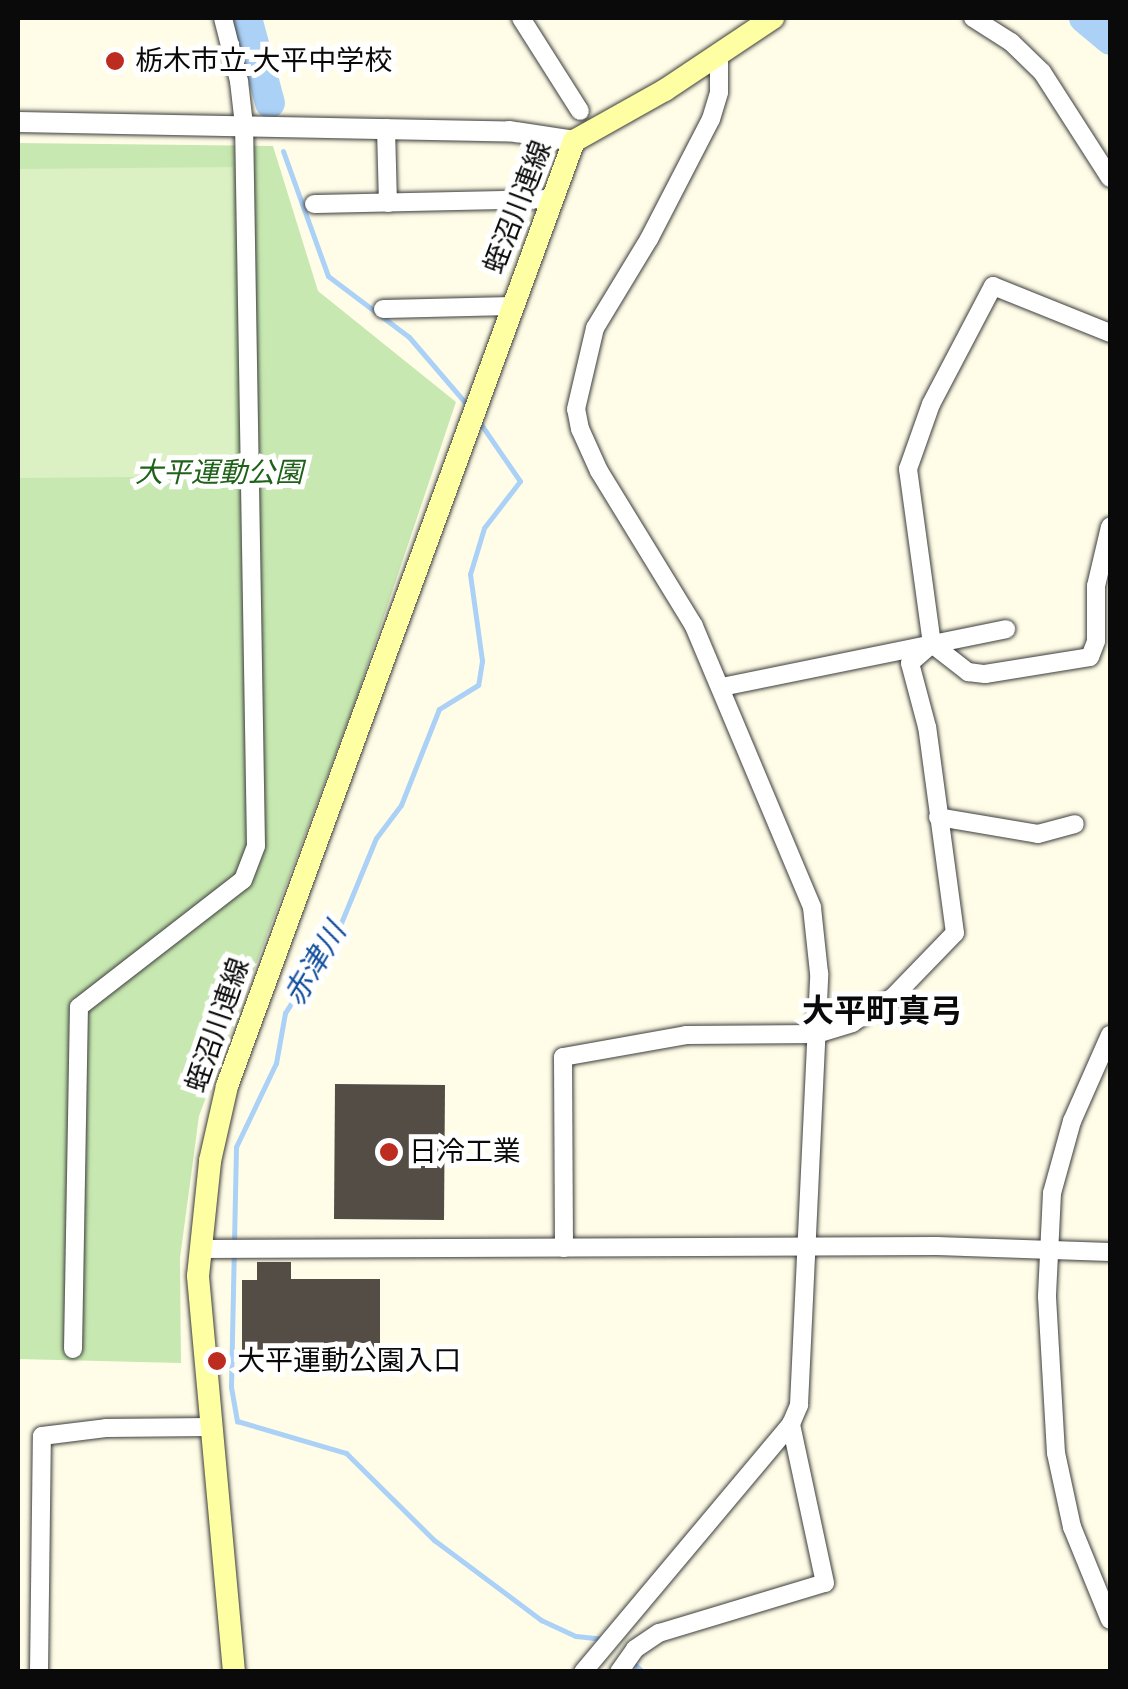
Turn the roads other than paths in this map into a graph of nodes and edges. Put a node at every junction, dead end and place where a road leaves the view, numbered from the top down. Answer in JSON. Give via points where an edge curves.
{"nodes":[{"id":1,"x":223,"y":18,"type":"edge"},
{"id":2,"x":521,"y":18,"type":"edge"},
{"id":3,"x":773,"y":18,"type":"edge"},
{"id":4,"x":974,"y":18,"type":"edge"},
{"id":5,"x":719,"y":56,"type":"junction"},
{"id":6,"x":580,"y":111,"type":"dead end"},
{"id":7,"x":18,"y":122,"type":"edge"},
{"id":8,"x":244,"y":125,"type":"junction"},
{"id":9,"x":386,"y":128,"type":"junction"},
{"id":10,"x":574,"y":142,"type":"junction"},
{"id":11,"x":1110,"y":178,"type":"edge"},
{"id":12,"x":552,"y":199,"type":"junction"},
{"id":13,"x":388,"y":203,"type":"junction"},
{"id":14,"x":314,"y":204,"type":"dead end"},
{"id":15,"x":512,"y":306,"type":"junction"},
{"id":16,"x":383,"y":309,"type":"dead end"},
{"id":17,"x":1110,"y":333,"type":"edge"},
{"id":18,"x":1110,"y":528,"type":"edge"},
{"id":19,"x":1107,"y":560,"type":"edge"},
{"id":20,"x":1006,"y":629,"type":"dead end"},
{"id":21,"x":932,"y":644,"type":"junction"},
{"id":22,"x":722,"y":687,"type":"junction"},
{"id":23,"x":938,"y":818,"type":"junction"},
{"id":24,"x":1075,"y":824,"type":"dead end"},
{"id":25,"x":817,"y":1034,"type":"junction"},
{"id":26,"x":1110,"y":1035,"type":"edge"},
{"id":27,"x":564,"y":1248,"type":"junction"},
{"id":28,"x":808,"y":1248,"type":"junction"},
{"id":29,"x":200,"y":1249,"type":"junction"},
{"id":30,"x":1048,"y":1249,"type":"junction"},
{"id":31,"x":1110,"y":1252,"type":"edge"},
{"id":32,"x":73,"y":1349,"type":"dead end"},
{"id":33,"x":791,"y":1424,"type":"junction"},
{"id":34,"x":210,"y":1427,"type":"junction"},
{"id":35,"x":1110,"y":1620,"type":"edge"},
{"id":36,"x":39,"y":1672,"type":"edge"},
{"id":37,"x":234,"y":1672,"type":"edge"},
{"id":38,"x":583,"y":1672,"type":"edge"},
{"id":39,"x":618,"y":1672,"type":"edge"}],
"edges":[{"from":1,"to":8,"type":"street"},
{"from":2,"to":6,"type":"street"},
{"from":3,"to":5,"type":"main road","name":"蛭沼川連線"},
{"from":4,"to":11,"type":"street","via":[[1042,72]]},
{"from":5,"to":10,"type":"main road","name":"蛭沼川連線"},
{"from":5,"to":22,"type":"street","via":[[720,92],[711,118],[595,328],[576,409],[599,471],[694,626]]},
{"from":7,"to":8,"type":"street"},
{"from":8,"to":9,"type":"street"},
{"from":8,"to":32,"type":"street","via":[[256,846],[244,880],[80,1006]]},
{"from":9,"to":10,"type":"street","via":[[508,132]]},
{"from":9,"to":13,"type":"street"},
{"from":10,"to":12,"type":"main road","name":"蛭沼川連線"},
{"from":12,"to":13,"type":"street"},
{"from":12,"to":15,"type":"main road","name":"蛭沼川連線"},
{"from":13,"to":14,"type":"street"},
{"from":15,"to":16,"type":"street"},
{"from":15,"to":29,"type":"main road","name":"蛭沼川連線","via":[[227,1086]]},
{"from":17,"to":21,"type":"street","via":[[993,286],[948,368],[908,470]]},
{"from":18,"to":19,"type":"street"},
{"from":19,"to":21,"type":"street","via":[[1096,586],[1090,658],[986,674],[968,672]]},
{"from":20,"to":21,"type":"street"},
{"from":21,"to":22,"type":"street"},
{"from":21,"to":23,"type":"street","via":[[910,663],[927,727]]},
{"from":22,"to":25,"type":"street","via":[[812,907]]},
{"from":23,"to":24,"type":"street","via":[[1038,834]]},
{"from":23,"to":25,"type":"street","via":[[955,934],[892,997],[852,1024]]},
{"from":25,"to":27,"type":"street","via":[[686,1036],[563,1056]]},
{"from":25,"to":28,"type":"street"},
{"from":26,"to":30,"type":"street","via":[[1072,1121],[1052,1193]]},
{"from":27,"to":28,"type":"street"},
{"from":27,"to":29,"type":"street"},
{"from":28,"to":30,"type":"street"},
{"from":28,"to":33,"type":"street","via":[[798,1405]]},
{"from":29,"to":34,"type":"main road","name":"蛭沼川連線"},
{"from":30,"to":31,"type":"street"},
{"from":30,"to":35,"type":"street","via":[[1056,1452],[1072,1527]]},
{"from":33,"to":38,"type":"street"},
{"from":33,"to":39,"type":"street","via":[[825,1583],[659,1633]]},
{"from":34,"to":36,"type":"street","via":[[42,1436]]},
{"from":34,"to":37,"type":"main road","name":"蛭沼川連線"}]}
